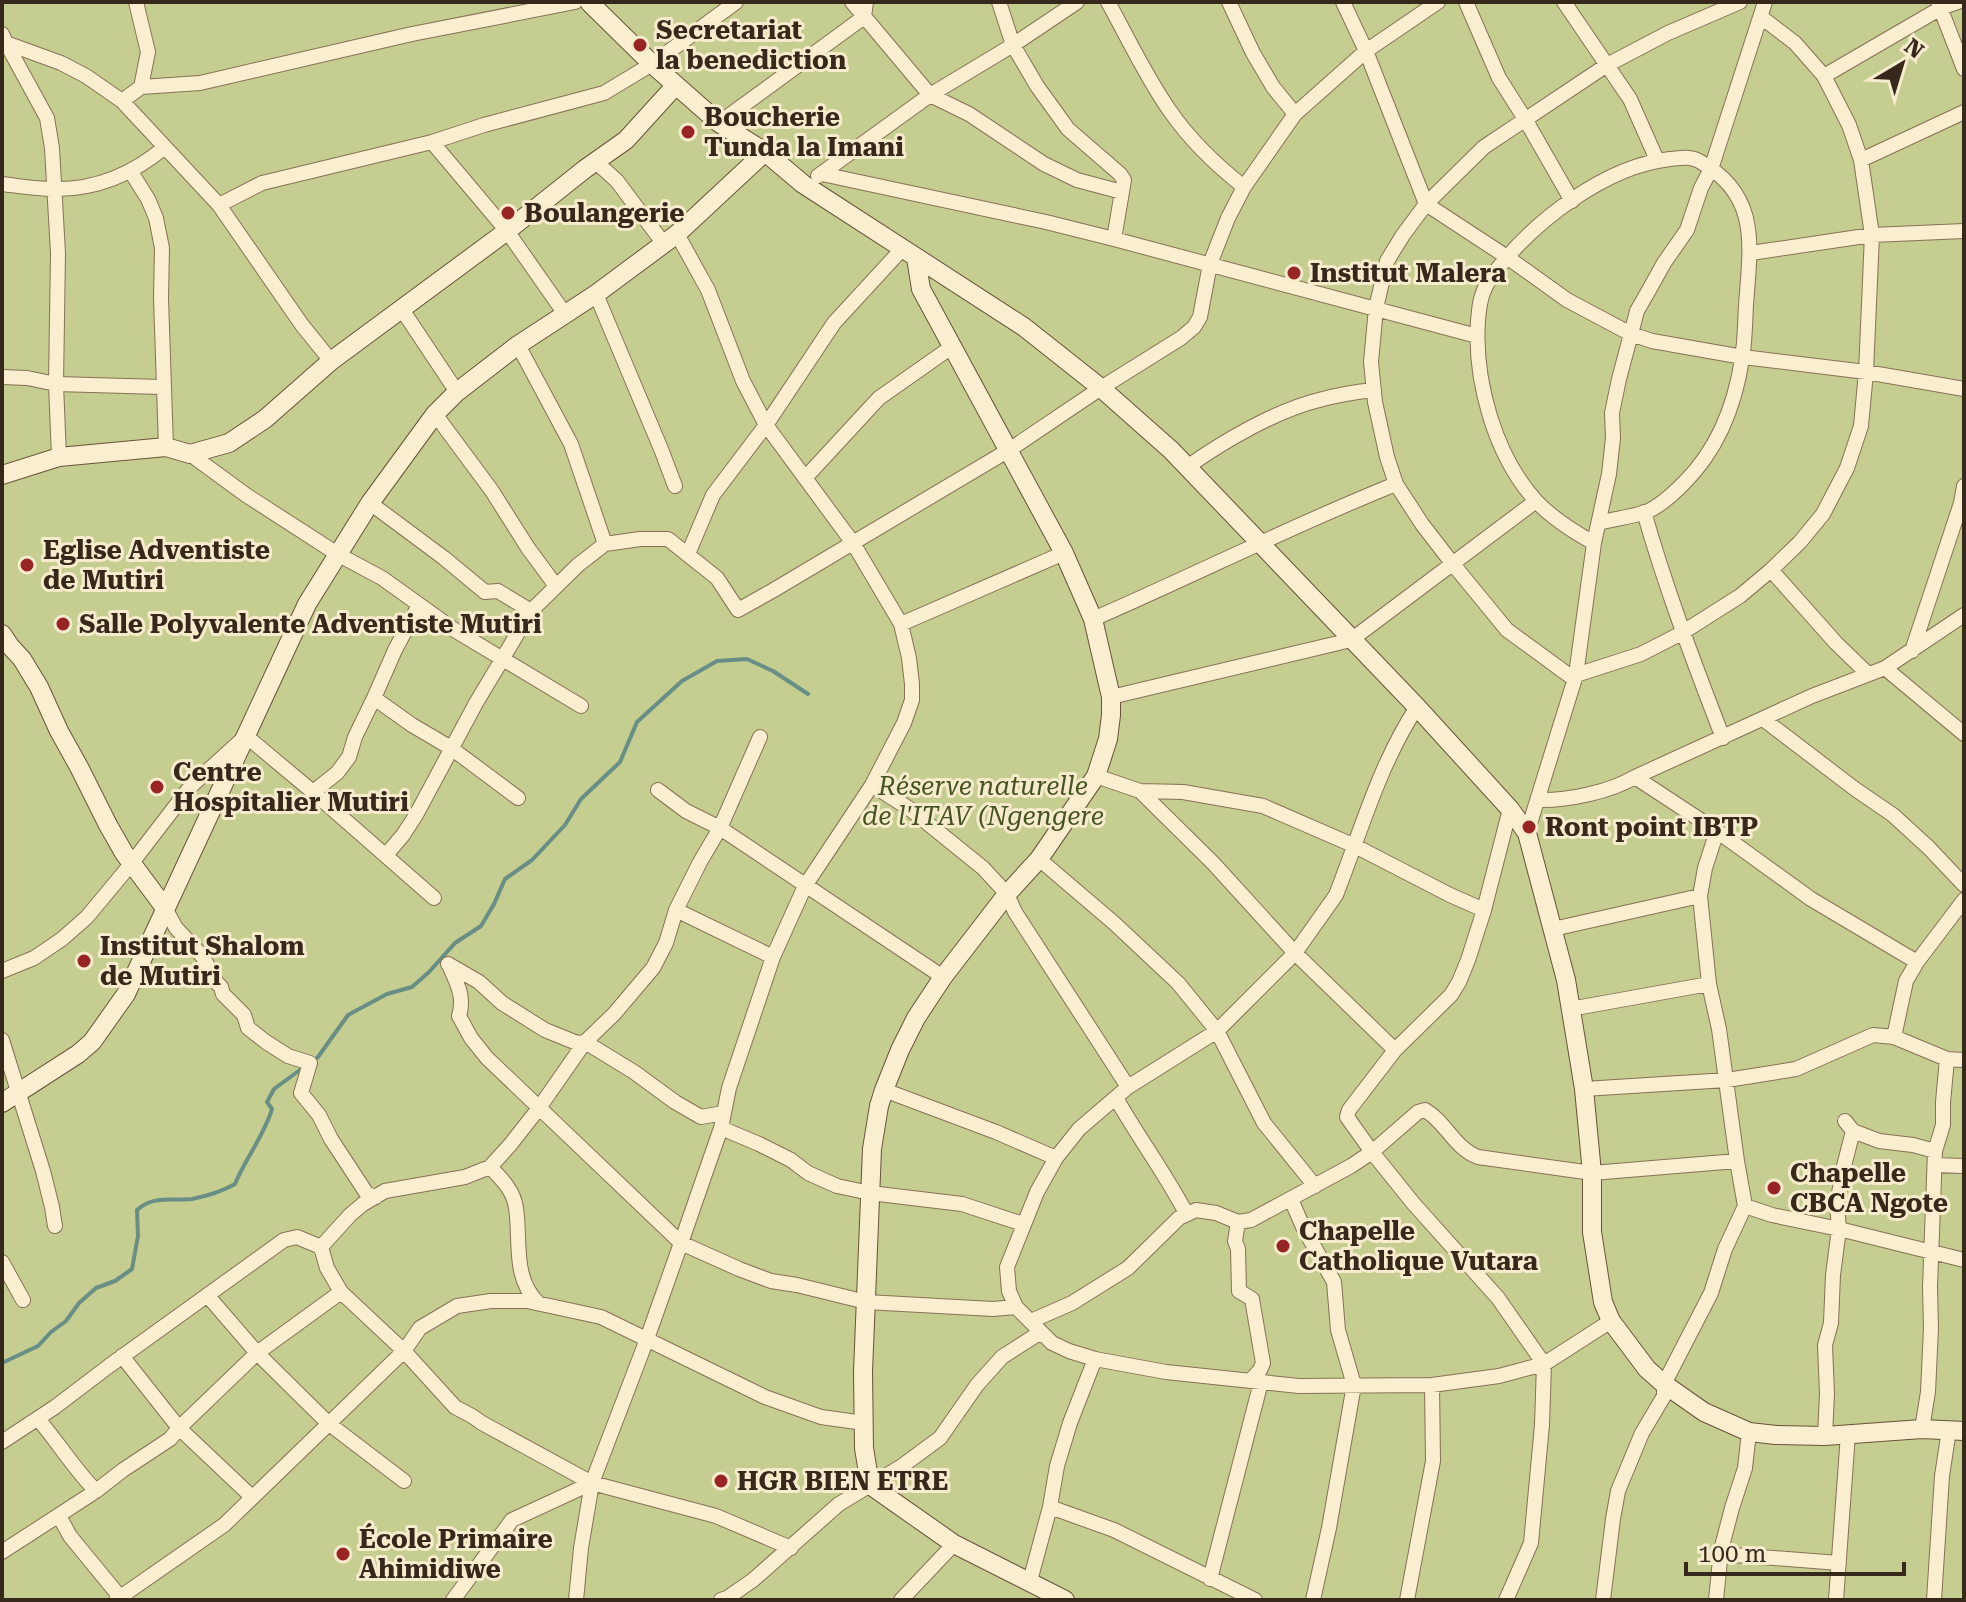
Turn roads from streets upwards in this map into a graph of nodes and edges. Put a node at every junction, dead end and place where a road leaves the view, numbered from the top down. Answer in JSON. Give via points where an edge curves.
{"nodes":[{"id":1,"x":136,"y":2,"type":"edge"},
{"id":2,"x":575,"y":2,"type":"edge"},
{"id":3,"x":589,"y":2,"type":"edge"},
{"id":4,"x":736,"y":2,"type":"edge"},
{"id":5,"x":852,"y":2,"type":"edge"},
{"id":6,"x":999,"y":2,"type":"edge"},
{"id":7,"x":1077,"y":2,"type":"edge"},
{"id":8,"x":1108,"y":2,"type":"edge"},
{"id":9,"x":1229,"y":2,"type":"edge"},
{"id":10,"x":1343,"y":2,"type":"edge"},
{"id":11,"x":1438,"y":2,"type":"edge"},
{"id":12,"x":1466,"y":2,"type":"edge"},
{"id":13,"x":1564,"y":2,"type":"edge"},
{"id":14,"x":1740,"y":2,"type":"edge"},
{"id":15,"x":1765,"y":2,"type":"edge"},
{"id":16,"x":1958,"y":2,"type":"edge"},
{"id":17,"x":1939,"y":5,"type":"edge"},
{"id":18,"x":865,"y":10,"type":"edge"},
{"id":19,"x":1761,"y":17,"type":"junction"},
{"id":20,"x":4,"y":38,"type":"edge"},
{"id":21,"x":1013,"y":45,"type":"junction"},
{"id":22,"x":1366,"y":51,"type":"junction"},
{"id":23,"x":652,"y":64,"type":"junction"},
{"id":24,"x":1607,"y":65,"type":"junction"},
{"id":25,"x":1964,"y":69,"type":"edge"},
{"id":26,"x":1824,"y":76,"type":"junction"},
{"id":27,"x":676,"y":85,"type":"junction"},
{"id":28,"x":141,"y":87,"type":"junction"},
{"id":29,"x":930,"y":95,"type":"junction"},
{"id":30,"x":122,"y":101,"type":"junction"},
{"id":31,"x":1964,"y":112,"type":"edge"},
{"id":32,"x":1295,"y":114,"type":"junction"},
{"id":33,"x":1525,"y":119,"type":"junction"},
{"id":34,"x":719,"y":123,"type":"junction"},
{"id":35,"x":432,"y":142,"type":"junction"},
{"id":36,"x":165,"y":147,"type":"junction"},
{"id":37,"x":765,"y":152,"type":"junction"},
{"id":38,"x":1657,"y":160,"type":"junction"},
{"id":39,"x":1861,"y":160,"type":"junction"},
{"id":40,"x":596,"y":162,"type":"junction"},
{"id":41,"x":1711,"y":169,"type":"junction"},
{"id":42,"x":131,"y":172,"type":"junction"},
{"id":43,"x":822,"y":174,"type":"junction"},
{"id":44,"x":2,"y":184,"type":"edge"},
{"id":45,"x":803,"y":184,"type":"junction"},
{"id":46,"x":1244,"y":187,"type":"junction"},
{"id":47,"x":55,"y":190,"type":"junction"},
{"id":48,"x":1122,"y":192,"type":"junction"},
{"id":49,"x":1572,"y":201,"type":"junction"},
{"id":50,"x":1426,"y":204,"type":"junction"},
{"id":51,"x":219,"y":205,"type":"junction"},
{"id":52,"x":507,"y":231,"type":"junction"},
{"id":53,"x":1964,"y":231,"type":"edge"},
{"id":54,"x":1872,"y":235,"type":"junction"},
{"id":55,"x":670,"y":239,"type":"junction"},
{"id":56,"x":1114,"y":239,"type":"junction"},
{"id":57,"x":910,"y":253,"type":"junction"},
{"id":58,"x":1751,"y":253,"type":"junction"},
{"id":59,"x":1507,"y":257,"type":"junction"},
{"id":60,"x":1210,"y":264,"type":"junction"},
{"id":61,"x":596,"y":294,"type":"junction"},
{"id":62,"x":401,"y":308,"type":"junction"},
{"id":63,"x":1376,"y":308,"type":"junction"},
{"id":64,"x":565,"y":314,"type":"junction"},
{"id":65,"x":1631,"y":334,"type":"junction"},
{"id":66,"x":1477,"y":336,"type":"junction"},
{"id":67,"x":518,"y":345,"type":"junction"},
{"id":68,"x":953,"y":346,"type":"junction"},
{"id":69,"x":1743,"y":357,"type":"junction"},
{"id":70,"x":331,"y":361,"type":"junction"},
{"id":71,"x":1866,"y":372,"type":"junction"},
{"id":72,"x":2,"y":377,"type":"edge"},
{"id":73,"x":56,"y":384,"type":"junction"},
{"id":74,"x":162,"y":387,"type":"junction"},
{"id":75,"x":1101,"y":388,"type":"junction"},
{"id":76,"x":1964,"y":389,"type":"edge"},
{"id":77,"x":1374,"y":390,"type":"junction"},
{"id":78,"x":457,"y":392,"type":"junction"},
{"id":79,"x":435,"y":414,"type":"junction"},
{"id":80,"x":766,"y":425,"type":"junction"},
{"id":81,"x":166,"y":447,"type":"junction"},
{"id":82,"x":1009,"y":450,"type":"junction"},
{"id":83,"x":190,"y":454,"type":"junction"},
{"id":84,"x":59,"y":457,"type":"junction"},
{"id":85,"x":1187,"y":467,"type":"junction"},
{"id":86,"x":2,"y":475,"type":"edge"},
{"id":87,"x":806,"y":477,"type":"junction"},
{"id":88,"x":1396,"y":484,"type":"junction"},
{"id":89,"x":675,"y":486,"type":"dead end"},
{"id":90,"x":1964,"y":486,"type":"edge"},
{"id":91,"x":1536,"y":501,"type":"junction"},
{"id":92,"x":370,"y":503,"type":"junction"},
{"id":93,"x":1962,"y":504,"type":"edge"},
{"id":94,"x":1644,"y":512,"type":"junction"},
{"id":95,"x":1599,"y":523,"type":"junction"},
{"id":96,"x":853,"y":543,"type":"junction"},
{"id":97,"x":1260,"y":543,"type":"junction"},
{"id":98,"x":1594,"y":543,"type":"junction"},
{"id":99,"x":605,"y":544,"type":"junction"},
{"id":100,"x":1064,"y":553,"type":"junction"},
{"id":101,"x":688,"y":554,"type":"junction"},
{"id":102,"x":339,"y":555,"type":"junction"},
{"id":103,"x":1452,"y":563,"type":"junction"},
{"id":104,"x":1771,"y":570,"type":"junction"},
{"id":105,"x":556,"y":586,"type":"junction"},
{"id":106,"x":419,"y":605,"type":"junction"},
{"id":107,"x":531,"y":611,"type":"junction"},
{"id":108,"x":1964,"y":615,"type":"edge"},
{"id":109,"x":1093,"y":619,"type":"junction"},
{"id":110,"x":901,"y":624,"type":"junction"},
{"id":111,"x":1682,"y":632,"type":"junction"},
{"id":112,"x":2,"y":634,"type":"edge"},
{"id":113,"x":1351,"y":640,"type":"junction"},
{"id":114,"x":1912,"y":651,"type":"junction"},
{"id":115,"x":502,"y":658,"type":"junction"},
{"id":116,"x":1885,"y":668,"type":"junction"},
{"id":117,"x":1868,"y":674,"type":"junction"},
{"id":118,"x":1575,"y":677,"type":"junction"},
{"id":119,"x":1111,"y":697,"type":"junction"},
{"id":120,"x":374,"y":698,"type":"junction"},
{"id":121,"x":581,"y":706,"type":"dead end"},
{"id":122,"x":1417,"y":707,"type":"junction"},
{"id":123,"x":1763,"y":719,"type":"junction"},
{"id":124,"x":1964,"y":734,"type":"edge"},
{"id":125,"x":246,"y":736,"type":"junction"},
{"id":126,"x":760,"y":737,"type":"dead end"},
{"id":127,"x":1723,"y":738,"type":"junction"},
{"id":128,"x":451,"y":748,"type":"junction"},
{"id":129,"x":1096,"y":776,"type":"junction"},
{"id":130,"x":1635,"y":777,"type":"junction"},
{"id":131,"x":872,"y":785,"type":"junction"},
{"id":132,"x":658,"y":790,"type":"dead end"},
{"id":133,"x":1140,"y":791,"type":"junction"},
{"id":134,"x":313,"y":792,"type":"junction"},
{"id":135,"x":518,"y":798,"type":"dead end"},
{"id":136,"x":1537,"y":800,"type":"junction"},
{"id":137,"x":1510,"y":809,"type":"junction"},
{"id":138,"x":720,"y":828,"type":"junction"},
{"id":139,"x":1717,"y":831,"type":"junction"},
{"id":140,"x":1527,"y":833,"type":"junction"},
{"id":141,"x":1355,"y":846,"type":"junction"},
{"id":142,"x":386,"y":855,"type":"junction"},
{"id":143,"x":1039,"y":859,"type":"junction"},
{"id":144,"x":131,"y":864,"type":"junction"},
{"id":145,"x":1964,"y":885,"type":"edge"},
{"id":146,"x":805,"y":886,"type":"junction"},
{"id":147,"x":1007,"y":894,"type":"junction"},
{"id":148,"x":1700,"y":896,"type":"junction"},
{"id":149,"x":434,"y":898,"type":"dead end"},
{"id":150,"x":1964,"y":900,"type":"edge"},
{"id":151,"x":165,"y":908,"type":"junction"},
{"id":152,"x":676,"y":910,"type":"junction"},
{"id":153,"x":1484,"y":910,"type":"junction"},
{"id":154,"x":1553,"y":929,"type":"junction"},
{"id":155,"x":1295,"y":953,"type":"junction"},
{"id":156,"x":773,"y":957,"type":"junction"},
{"id":157,"x":1917,"y":962,"type":"junction"},
{"id":158,"x":2,"y":971,"type":"edge"},
{"id":159,"x":943,"y":977,"type":"junction"},
{"id":160,"x":1709,"y":984,"type":"junction"},
{"id":161,"x":1570,"y":1009,"type":"junction"},
{"id":162,"x":1217,"y":1031,"type":"junction"},
{"id":163,"x":1894,"y":1037,"type":"junction"},
{"id":164,"x":2,"y":1040,"type":"edge"},
{"id":165,"x":585,"y":1042,"type":"junction"},
{"id":166,"x":1395,"y":1050,"type":"junction"},
{"id":167,"x":1947,"y":1059,"type":"junction"},
{"id":168,"x":1964,"y":1060,"type":"edge"},
{"id":169,"x":1727,"y":1080,"type":"junction"},
{"id":170,"x":1128,"y":1087,"type":"junction"},
{"id":171,"x":1584,"y":1089,"type":"junction"},
{"id":172,"x":884,"y":1090,"type":"junction"},
{"id":173,"x":10,"y":1098,"type":"edge"},
{"id":174,"x":1116,"y":1098,"type":"junction"},
{"id":175,"x":539,"y":1108,"type":"junction"},
{"id":176,"x":722,"y":1120,"type":"junction"},
{"id":177,"x":1372,"y":1152,"type":"junction"},
{"id":178,"x":1056,"y":1158,"type":"junction"},
{"id":179,"x":1935,"y":1158,"type":"junction"},
{"id":180,"x":1737,"y":1161,"type":"junction"},
{"id":181,"x":1964,"y":1166,"type":"edge"},
{"id":182,"x":490,"y":1167,"type":"junction"},
{"id":183,"x":1592,"y":1173,"type":"junction"},
{"id":184,"x":1315,"y":1186,"type":"junction"},
{"id":185,"x":870,"y":1193,"type":"junction"},
{"id":186,"x":376,"y":1197,"type":"junction"},
{"id":187,"x":1291,"y":1199,"type":"junction"},
{"id":188,"x":1745,"y":1206,"type":"junction"},
{"id":189,"x":1186,"y":1213,"type":"junction"},
{"id":190,"x":1238,"y":1222,"type":"junction"},
{"id":191,"x":1023,"y":1224,"type":"junction"},
{"id":192,"x":55,"y":1226,"type":"dead end"},
{"id":193,"x":1839,"y":1229,"type":"junction"},
{"id":194,"x":681,"y":1243,"type":"junction"},
{"id":195,"x":321,"y":1247,"type":"junction"},
{"id":196,"x":1931,"y":1252,"type":"junction"},
{"id":197,"x":1964,"y":1260,"type":"edge"},
{"id":198,"x":2,"y":1262,"type":"edge"},
{"id":199,"x":341,"y":1292,"type":"junction"},
{"id":200,"x":207,"y":1295,"type":"junction"},
{"id":201,"x":23,"y":1300,"type":"dead end"},
{"id":202,"x":866,"y":1302,"type":"junction"},
{"id":203,"x":538,"y":1303,"type":"junction"},
{"id":204,"x":1016,"y":1307,"type":"junction"},
{"id":205,"x":1611,"y":1321,"type":"junction"},
{"id":206,"x":1036,"y":1327,"type":"junction"},
{"id":207,"x":647,"y":1339,"type":"junction"},
{"id":208,"x":404,"y":1351,"type":"junction"},
{"id":209,"x":257,"y":1353,"type":"junction"},
{"id":210,"x":122,"y":1356,"type":"junction"},
{"id":211,"x":1095,"y":1359,"type":"junction"},
{"id":212,"x":1544,"y":1364,"type":"junction"},
{"id":213,"x":1256,"y":1381,"type":"junction"},
{"id":214,"x":1664,"y":1384,"type":"junction"},
{"id":215,"x":1354,"y":1385,"type":"junction"},
{"id":216,"x":1432,"y":1385,"type":"junction"},
{"id":217,"x":38,"y":1419,"type":"junction"},
{"id":218,"x":328,"y":1423,"type":"junction"},
{"id":219,"x":864,"y":1423,"type":"junction"},
{"id":220,"x":179,"y":1428,"type":"junction"},
{"id":221,"x":1922,"y":1429,"type":"junction"},
{"id":222,"x":1956,"y":1431,"type":"edge"},
{"id":223,"x":1749,"y":1432,"type":"junction"},
{"id":224,"x":1848,"y":1434,"type":"junction"},
{"id":225,"x":1825,"y":1436,"type":"junction"},
{"id":226,"x":2,"y":1442,"type":"edge"},
{"id":227,"x":404,"y":1481,"type":"dead end"},
{"id":228,"x":592,"y":1483,"type":"junction"},
{"id":229,"x":870,"y":1485,"type":"junction"},
{"id":230,"x":96,"y":1491,"type":"junction"},
{"id":231,"x":252,"y":1497,"type":"junction"},
{"id":232,"x":1050,"y":1507,"type":"junction"},
{"id":233,"x":59,"y":1516,"type":"junction"},
{"id":234,"x":954,"y":1544,"type":"junction"},
{"id":235,"x":791,"y":1548,"type":"junction"},
{"id":236,"x":2,"y":1552,"type":"edge"},
{"id":237,"x":1721,"y":1554,"type":"junction"},
{"id":238,"x":1839,"y":1563,"type":"junction"},
{"id":239,"x":1210,"y":1579,"type":"junction"},
{"id":240,"x":1030,"y":1581,"type":"junction"},
{"id":241,"x":1222,"y":1593,"type":"edge"},
{"id":242,"x":118,"y":1599,"type":"edge"},
{"id":243,"x":453,"y":1600,"type":"edge"},
{"id":244,"x":576,"y":1600,"type":"edge"},
{"id":245,"x":721,"y":1600,"type":"edge"},
{"id":246,"x":901,"y":1600,"type":"edge"},
{"id":247,"x":1064,"y":1600,"type":"edge"},
{"id":248,"x":1255,"y":1600,"type":"edge"},
{"id":249,"x":1313,"y":1600,"type":"edge"},
{"id":250,"x":1407,"y":1600,"type":"edge"},
{"id":251,"x":1506,"y":1600,"type":"edge"},
{"id":252,"x":1603,"y":1600,"type":"edge"},
{"id":253,"x":1716,"y":1600,"type":"edge"},
{"id":254,"x":1836,"y":1600,"type":"edge"},
{"id":255,"x":1934,"y":1600,"type":"edge"}],
"edges":[{"from":1,"to":28,"type":"street","via":[[148,52]]},
{"from":2,"to":28,"type":"street","via":[[200,83]]},
{"from":3,"to":23,"type":"street"},
{"from":4,"to":23,"type":"street"},
{"from":5,"to":18,"type":"street"},
{"from":6,"to":21,"type":"street"},
{"from":7,"to":21,"type":"street"},
{"from":8,"to":46,"type":"street","via":[[1170,112]]},
{"from":9,"to":32,"type":"street","via":[[1273,87]]},
{"from":10,"to":22,"type":"street"},
{"from":11,"to":22,"type":"street"},
{"from":12,"to":33,"type":"street","via":[[1499,78]]},
{"from":13,"to":24,"type":"street"},
{"from":14,"to":24,"type":"street"},
{"from":15,"to":19,"type":"street"},
{"from":16,"to":17,"type":"street"},
{"from":17,"to":25,"type":"street"},
{"from":17,"to":26,"type":"street"},
{"from":18,"to":29,"type":"street"},
{"from":18,"to":34,"type":"street"},
{"from":19,"to":26,"type":"street","via":[[1795,43]]},
{"from":19,"to":41,"type":"street"},
{"from":20,"to":30,"type":"street","via":[[86,76]]},
{"from":20,"to":47,"type":"street","via":[[47,118]]},
{"from":21,"to":29,"type":"street"},
{"from":21,"to":48,"type":"street","via":[[1068,129],[1120,174]]},
{"from":22,"to":32,"type":"street"},
{"from":22,"to":50,"type":"street"},
{"from":23,"to":27,"type":"street"},
{"from":23,"to":35,"type":"street","via":[[604,93]]},
{"from":24,"to":33,"type":"street"},
{"from":24,"to":38,"type":"street","via":[[1630,99]]},
{"from":26,"to":39,"type":"street"},
{"from":27,"to":34,"type":"street"},
{"from":27,"to":40,"type":"street","via":[[626,140]]},
{"from":28,"to":30,"type":"street"},
{"from":29,"to":43,"type":"street"},
{"from":29,"to":48,"type":"street","via":[[1044,164]]},
{"from":30,"to":36,"type":"street"},
{"from":31,"to":39,"type":"street"},
{"from":32,"to":46,"type":"street"},
{"from":33,"to":49,"type":"street"},
{"from":33,"to":50,"type":"street","via":[[1484,147]]},
{"from":34,"to":37,"type":"street"},
{"from":35,"to":51,"type":"street","via":[[262,183]]},
{"from":35,"to":52,"type":"street"},
{"from":36,"to":42,"type":"street"},
{"from":36,"to":51,"type":"street"},
{"from":37,"to":45,"type":"street"},
{"from":37,"to":55,"type":"street"},
{"from":38,"to":41,"type":"street","via":[[1691,158]]},
{"from":38,"to":49,"type":"street"},
{"from":39,"to":54,"type":"street"},
{"from":40,"to":52,"type":"street"},
{"from":40,"to":55,"type":"street"},
{"from":41,"to":58,"type":"street","via":[[1741,204]]},
{"from":41,"to":65,"type":"street","via":[[1687,230],[1637,311]]},
{"from":42,"to":47,"type":"street"},
{"from":42,"to":74,"type":"street","via":[[160,232]]},
{"from":43,"to":45,"type":"street"},
{"from":43,"to":56,"type":"street"},
{"from":44,"to":47,"type":"street"},
{"from":45,"to":57,"type":"street"},
{"from":46,"to":60,"type":"street"},
{"from":47,"to":73,"type":"street"},
{"from":48,"to":56,"type":"street"},
{"from":49,"to":59,"type":"street"},
{"from":50,"to":59,"type":"street"},
{"from":50,"to":63,"type":"street","via":[[1387,261]]},
{"from":51,"to":70,"type":"street"},
{"from":52,"to":62,"type":"street"},
{"from":52,"to":64,"type":"street"},
{"from":53,"to":54,"type":"street"},
{"from":54,"to":58,"type":"street"},
{"from":54,"to":71,"type":"street"},
{"from":55,"to":61,"type":"street"},
{"from":55,"to":80,"type":"street","via":[[708,290]]},
{"from":56,"to":60,"type":"street"},
{"from":57,"to":68,"type":"street","via":[[921,289]]},
{"from":57,"to":75,"type":"street","via":[[1024,327]]},
{"from":57,"to":80,"type":"street","via":[[834,323]]},
{"from":58,"to":69,"type":"street"},
{"from":59,"to":65,"type":"street","via":[[1567,300]]},
{"from":59,"to":66,"type":"street","via":[[1486,286]]},
{"from":60,"to":63,"type":"street"},
{"from":60,"to":75,"type":"street","via":[[1194,327]]},
{"from":61,"to":64,"type":"street"},
{"from":61,"to":89,"type":"street"},
{"from":62,"to":70,"type":"street"},
{"from":62,"to":78,"type":"street"},
{"from":63,"to":66,"type":"street"},
{"from":63,"to":77,"type":"street"},
{"from":64,"to":67,"type":"street"},
{"from":65,"to":69,"type":"street"},
{"from":65,"to":95,"type":"street","via":[[1612,413],[1609,474]]},
{"from":66,"to":91,"type":"street","via":[[1481,387],[1492,426]]},
{"from":67,"to":78,"type":"street"},
{"from":67,"to":99,"type":"street","via":[[571,444]]},
{"from":68,"to":82,"type":"street"},
{"from":68,"to":87,"type":"street","via":[[879,398]]},
{"from":69,"to":71,"type":"street"},
{"from":69,"to":94,"type":"street","via":[[1736,395],[1716,442],[1686,481]]},
{"from":70,"to":83,"type":"street","via":[[229,443]]},
{"from":71,"to":76,"type":"street"},
{"from":71,"to":104,"type":"street","via":[[1861,426],[1847,468],[1823,514]]},
{"from":72,"to":73,"type":"street"},
{"from":73,"to":74,"type":"street"},
{"from":73,"to":84,"type":"street"},
{"from":74,"to":81,"type":"street"},
{"from":75,"to":82,"type":"street"},
{"from":75,"to":85,"type":"street"},
{"from":77,"to":85,"type":"street","via":[[1292,408]]},
{"from":77,"to":88,"type":"street"},
{"from":78,"to":79,"type":"street"},
{"from":79,"to":92,"type":"street"},
{"from":79,"to":105,"type":"street"},
{"from":80,"to":87,"type":"street"},
{"from":80,"to":101,"type":"street","via":[[713,495]]},
{"from":81,"to":83,"type":"street"},
{"from":81,"to":84,"type":"street"},
{"from":82,"to":96,"type":"street"},
{"from":82,"to":100,"type":"street"},
{"from":83,"to":102,"type":"street"},
{"from":84,"to":86,"type":"street"},
{"from":85,"to":97,"type":"street"},
{"from":87,"to":96,"type":"street"},
{"from":88,"to":97,"type":"street"},
{"from":88,"to":103,"type":"street"},
{"from":90,"to":93,"type":"street"},
{"from":91,"to":98,"type":"street"},
{"from":91,"to":103,"type":"street"},
{"from":92,"to":102,"type":"street"},
{"from":92,"to":107,"type":"street","via":[[485,592],[498,591]]},
{"from":93,"to":114,"type":"street"},
{"from":94,"to":95,"type":"street"},
{"from":94,"to":111,"type":"street"},
{"from":95,"to":98,"type":"street"},
{"from":96,"to":101,"type":"street","via":[[738,610],[717,578]]},
{"from":96,"to":110,"type":"street"},
{"from":97,"to":109,"type":"street"},
{"from":97,"to":113,"type":"street"},
{"from":98,"to":118,"type":"street"},
{"from":99,"to":101,"type":"street","via":[[668,539]]},
{"from":99,"to":105,"type":"street"},
{"from":100,"to":109,"type":"street"},
{"from":100,"to":110,"type":"street"},
{"from":102,"to":106,"type":"street"},
{"from":102,"to":125,"type":"street","via":[[307,604]]},
{"from":103,"to":113,"type":"street"},
{"from":103,"to":118,"type":"street","via":[[1507,630]]},
{"from":104,"to":111,"type":"street"},
{"from":104,"to":117,"type":"street"},
{"from":105,"to":107,"type":"street"},
{"from":106,"to":115,"type":"street"},
{"from":106,"to":120,"type":"street"},
{"from":107,"to":115,"type":"street"},
{"from":108,"to":114,"type":"street"},
{"from":109,"to":119,"type":"street"},
{"from":110,"to":131,"type":"street","via":[[912,700]]},
{"from":111,"to":118,"type":"street","via":[[1641,654]]},
{"from":111,"to":127,"type":"street"},
{"from":112,"to":144,"type":"street","via":[[39,687]]},
{"from":113,"to":119,"type":"street"},
{"from":113,"to":122,"type":"street"},
{"from":114,"to":116,"type":"street"},
{"from":115,"to":121,"type":"street"},
{"from":115,"to":128,"type":"street"},
{"from":116,"to":117,"type":"street"},
{"from":116,"to":124,"type":"street"},
{"from":117,"to":123,"type":"street"},
{"from":118,"to":136,"type":"street"},
{"from":119,"to":129,"type":"street","via":[[1108,739]]},
{"from":120,"to":128,"type":"street"},
{"from":120,"to":134,"type":"street","via":[[349,757]]},
{"from":122,"to":137,"type":"street"},
{"from":122,"to":141,"type":"street","via":[[1375,787]]},
{"from":123,"to":127,"type":"street"},
{"from":123,"to":145,"type":"street","via":[[1893,815]]},
{"from":125,"to":134,"type":"street"},
{"from":125,"to":144,"type":"street","via":[[191,786]]},
{"from":125,"to":151,"type":"street"},
{"from":126,"to":138,"type":"street"},
{"from":127,"to":130,"type":"street"},
{"from":128,"to":135,"type":"street"},
{"from":128,"to":142,"type":"street","via":[[416,815]]},
{"from":129,"to":133,"type":"street"},
{"from":129,"to":143,"type":"street"},
{"from":130,"to":136,"type":"street","via":[[1585,795]]},
{"from":130,"to":139,"type":"street"},
{"from":131,"to":146,"type":"street"},
{"from":131,"to":147,"type":"street","via":[[983,868]]},
{"from":132,"to":138,"type":"street"},
{"from":133,"to":141,"type":"street","via":[[1183,792],[1263,806]]},
{"from":133,"to":155,"type":"street"},
{"from":134,"to":142,"type":"street"},
{"from":136,"to":140,"type":"street"},
{"from":137,"to":140,"type":"street"},
{"from":137,"to":153,"type":"street"},
{"from":138,"to":146,"type":"street"},
{"from":138,"to":152,"type":"street"},
{"from":139,"to":148,"type":"street"},
{"from":139,"to":157,"type":"street","via":[[1811,899]]},
{"from":140,"to":154,"type":"street"},
{"from":141,"to":153,"type":"street"},
{"from":141,"to":155,"type":"street","via":[[1336,895]]},
{"from":142,"to":149,"type":"street"},
{"from":143,"to":147,"type":"street"},
{"from":143,"to":162,"type":"street","via":[[1178,983]]},
{"from":144,"to":151,"type":"street"},
{"from":144,"to":158,"type":"street","via":[[62,939]]},
{"from":146,"to":156,"type":"street"},
{"from":146,"to":159,"type":"street"},
{"from":147,"to":159,"type":"street"},
{"from":147,"to":170,"type":"street"},
{"from":148,"to":154,"type":"street"},
{"from":148,"to":160,"type":"street"},
{"from":150,"to":157,"type":"street"},
{"from":151,"to":173,"type":"street","via":[[126,994],[92,1042]]},
{"from":151,"to":186,"type":"street","via":[[203,957],[223,994],[244,1015],[248,1028],[288,1056],[310,1063],[301,1093],[367,1194]]},
{"from":152,"to":156,"type":"street"},
{"from":152,"to":165,"type":"street","via":[[653,968]]},
{"from":153,"to":166,"type":"street","via":[[1451,995]]},
{"from":154,"to":161,"type":"street"},
{"from":155,"to":162,"type":"street"},
{"from":155,"to":166,"type":"street"},
{"from":156,"to":176,"type":"street"},
{"from":157,"to":163,"type":"street","via":[[1906,981]]},
{"from":159,"to":172,"type":"street","via":[[916,1018]]},
{"from":160,"to":161,"type":"street"},
{"from":160,"to":169,"type":"street"},
{"from":161,"to":171,"type":"street"},
{"from":162,"to":170,"type":"street"},
{"from":162,"to":184,"type":"street","via":[[1264,1123]]},
{"from":163,"to":167,"type":"street"},
{"from":163,"to":169,"type":"street","via":[[1873,1035],[1796,1069]]},
{"from":164,"to":173,"type":"street"},
{"from":165,"to":175,"type":"street"},
{"from":165,"to":175,"type":"street","via":[[545,1030],[447,963],[461,990],[459,1016],[471,1038]]},
{"from":165,"to":176,"type":"street","via":[[701,1117]]},
{"from":166,"to":177,"type":"street","via":[[1347,1117]]},
{"from":167,"to":168,"type":"street"},
{"from":167,"to":179,"type":"street"},
{"from":169,"to":171,"type":"street"},
{"from":169,"to":180,"type":"street"},
{"from":170,"to":174,"type":"street"},
{"from":171,"to":183,"type":"street"},
{"from":172,"to":178,"type":"street"},
{"from":172,"to":185,"type":"street"},
{"from":173,"to":192,"type":"street","via":[[43,1171]]},
{"from":174,"to":178,"type":"street","via":[[1079,1129]]},
{"from":174,"to":189,"type":"street"},
{"from":175,"to":182,"type":"street"},
{"from":175,"to":194,"type":"street"},
{"from":176,"to":185,"type":"street","via":[[808,1173]]},
{"from":176,"to":194,"type":"street"},
{"from":177,"to":183,"type":"street","via":[[1425,1110],[1472,1155]]},
{"from":177,"to":184,"type":"street"},
{"from":177,"to":212,"type":"street","via":[[1498,1298]]},
{"from":178,"to":191,"type":"street"},
{"from":179,"to":181,"type":"street"},
{"from":179,"to":193,"type":"street","via":[[1913,1145],[1879,1141],[1849,1126],[1837,1204]]},
{"from":179,"to":196,"type":"street"},
{"from":180,"to":183,"type":"street"},
{"from":180,"to":188,"type":"street"},
{"from":182,"to":186,"type":"street"},
{"from":182,"to":203,"type":"street","via":[[506,1183],[516,1206],[519,1260],[528,1293]]},
{"from":183,"to":205,"type":"street","via":[[1592,1232]]},
{"from":184,"to":187,"type":"street"},
{"from":185,"to":191,"type":"street","via":[[962,1204]]},
{"from":185,"to":202,"type":"street"},
{"from":186,"to":195,"type":"street","via":[[350,1215]]},
{"from":187,"to":190,"type":"street"},
{"from":187,"to":215,"type":"street","via":[[1334,1282],[1338,1330]]},
{"from":188,"to":193,"type":"street"},
{"from":188,"to":214,"type":"street","via":[[1711,1293]]},
{"from":189,"to":190,"type":"street","via":[[1205,1210]]},
{"from":189,"to":206,"type":"street","via":[[1128,1268]]},
{"from":190,"to":213,"type":"street","via":[[1239,1291],[1252,1299],[1263,1363]]},
{"from":191,"to":204,"type":"street","via":[[1007,1267]]},
{"from":193,"to":196,"type":"street"},
{"from":193,"to":225,"type":"street","via":[[1825,1345]]},
{"from":194,"to":202,"type":"street","via":[[771,1281]]},
{"from":194,"to":207,"type":"street"},
{"from":195,"to":199,"type":"street"},
{"from":195,"to":200,"type":"street","via":[[297,1237],[284,1240]]},
{"from":196,"to":197,"type":"street"},
{"from":196,"to":221,"type":"street","via":[[1928,1392]]},
{"from":198,"to":201,"type":"street"},
{"from":199,"to":208,"type":"street"},
{"from":199,"to":209,"type":"street"},
{"from":200,"to":209,"type":"street"},
{"from":200,"to":210,"type":"street"},
{"from":202,"to":204,"type":"street"},
{"from":202,"to":219,"type":"street"},
{"from":203,"to":207,"type":"street","via":[[601,1317]]},
{"from":203,"to":208,"type":"street","via":[[457,1306],[420,1328]]},
{"from":204,"to":206,"type":"street"},
{"from":205,"to":212,"type":"street"},
{"from":205,"to":214,"type":"street"},
{"from":206,"to":211,"type":"street","via":[[1052,1343]]},
{"from":206,"to":229,"type":"street","via":[[977,1385],[940,1438]]},
{"from":207,"to":219,"type":"street","via":[[765,1397],[821,1417]]},
{"from":207,"to":228,"type":"street"},
{"from":208,"to":218,"type":"street"},
{"from":208,"to":228,"type":"street","via":[[455,1407]]},
{"from":209,"to":218,"type":"street"},
{"from":209,"to":220,"type":"street"},
{"from":210,"to":217,"type":"street"},
{"from":210,"to":220,"type":"street"},
{"from":211,"to":213,"type":"street"},
{"from":211,"to":232,"type":"street","via":[[1070,1423]]},
{"from":212,"to":216,"type":"street"},
{"from":212,"to":251,"type":"street","via":[[1531,1543]]},
{"from":213,"to":215,"type":"street"},
{"from":213,"to":239,"type":"street"},
{"from":214,"to":223,"type":"street","via":[[1704,1412]]},
{"from":214,"to":252,"type":"street","via":[[1664,1396],[1618,1491]]},
{"from":215,"to":216,"type":"street"},
{"from":215,"to":249,"type":"street"},
{"from":216,"to":250,"type":"street","via":[[1433,1461]]},
{"from":217,"to":226,"type":"street"},
{"from":217,"to":230,"type":"street"},
{"from":218,"to":227,"type":"street"},
{"from":218,"to":231,"type":"street"},
{"from":219,"to":229,"type":"street"},
{"from":220,"to":230,"type":"street"},
{"from":220,"to":231,"type":"street"},
{"from":221,"to":222,"type":"street"},
{"from":221,"to":224,"type":"street"},
{"from":222,"to":255,"type":"street","via":[[1942,1476]]},
{"from":223,"to":225,"type":"street"},
{"from":223,"to":237,"type":"street","via":[[1745,1468]]},
{"from":224,"to":225,"type":"street"},
{"from":224,"to":238,"type":"street"},
{"from":228,"to":235,"type":"street","via":[[716,1516]]},
{"from":228,"to":243,"type":"street","via":[[512,1520]]},
{"from":228,"to":244,"type":"street"},
{"from":229,"to":234,"type":"street"},
{"from":229,"to":235,"type":"street","via":[[839,1504]]},
{"from":230,"to":233,"type":"street"},
{"from":231,"to":242,"type":"street","via":[[224,1525]]},
{"from":232,"to":239,"type":"street","via":[[1114,1530]]},
{"from":232,"to":240,"type":"street"},
{"from":233,"to":236,"type":"street"},
{"from":233,"to":242,"type":"street"},
{"from":234,"to":240,"type":"street"},
{"from":234,"to":246,"type":"street"},
{"from":235,"to":245,"type":"street"},
{"from":237,"to":238,"type":"street"},
{"from":237,"to":253,"type":"street"},
{"from":238,"to":254,"type":"street"},
{"from":239,"to":241,"type":"street"},
{"from":240,"to":247,"type":"street"},
{"from":241,"to":248,"type":"street"}]}
